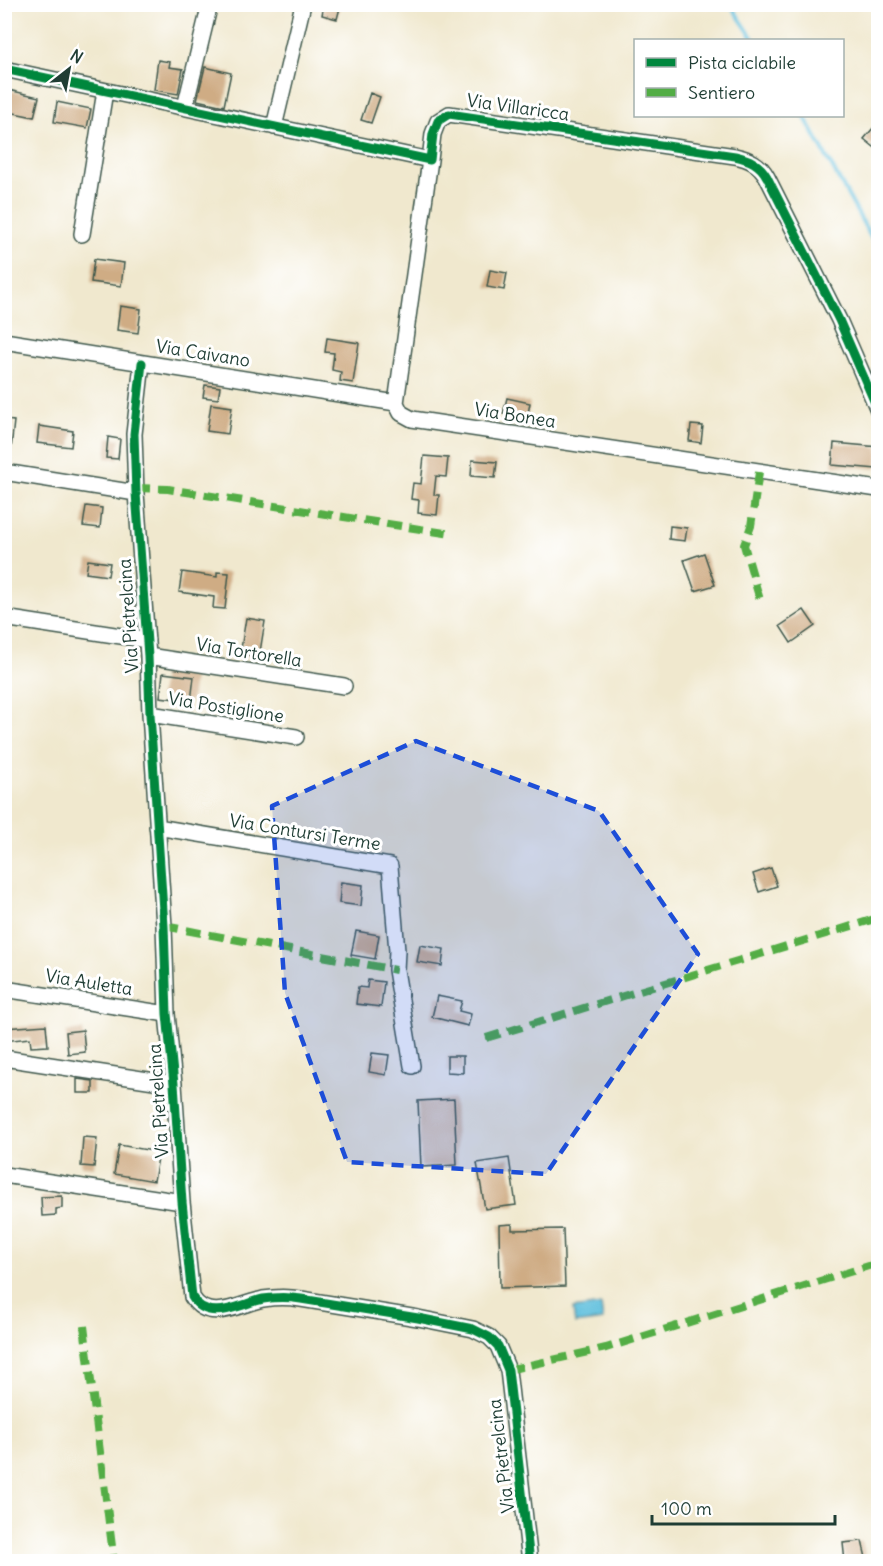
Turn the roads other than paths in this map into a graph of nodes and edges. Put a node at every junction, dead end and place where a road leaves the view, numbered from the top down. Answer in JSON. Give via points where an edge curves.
{"nodes":[{"id":1,"x":210,"y":4,"type":"edge"},
{"id":2,"x":303,"y":4,"type":"edge"},
{"id":3,"x":4,"y":69,"type":"edge"},
{"id":4,"x":105,"y":92,"type":"junction"},
{"id":5,"x":185,"y":107,"type":"junction"},
{"id":6,"x":274,"y":127,"type":"junction"},
{"id":7,"x":430,"y":160,"type":"junction"},
{"id":8,"x":82,"y":234,"type":"dead end"},
{"id":9,"x":4,"y":341,"type":"edge"},
{"id":10,"x":142,"y":363,"type":"junction"},
{"id":11,"x":396,"y":403,"type":"junction"},
{"id":12,"x":879,"y":410,"type":"edge"},
{"id":13,"x":4,"y":472,"type":"edge"},
{"id":14,"x":879,"y":489,"type":"edge"},
{"id":15,"x":136,"y":493,"type":"junction"},
{"id":16,"x":4,"y":618,"type":"edge"},
{"id":17,"x":147,"y":640,"type":"junction"},
{"id":18,"x":148,"y":656,"type":"junction"},
{"id":19,"x":344,"y":686,"type":"dead end"},
{"id":20,"x":150,"y":714,"type":"junction"},
{"id":21,"x":296,"y":737,"type":"dead end"},
{"id":22,"x":157,"y":828,"type":"junction"},
{"id":23,"x":4,"y":989,"type":"edge"},
{"id":24,"x":167,"y":1014,"type":"junction"},
{"id":25,"x":4,"y":1058,"type":"edge"},
{"id":26,"x":412,"y":1066,"type":"dead end"},
{"id":27,"x":174,"y":1084,"type":"junction"},
{"id":28,"x":4,"y":1174,"type":"edge"},
{"id":29,"x":182,"y":1202,"type":"junction"},
{"id":30,"x":530,"y":1562,"type":"edge"}],
"edges":[{"from":1,"to":5,"type":"street"},
{"from":2,"to":6,"type":"street"},
{"from":3,"to":4,"type":"street"},
{"from":4,"to":5,"type":"street"},
{"from":4,"to":8,"type":"street"},
{"from":5,"to":6,"type":"street"},
{"from":6,"to":7,"type":"street"},
{"from":7,"to":11,"type":"street"},
{"from":7,"to":12,"type":"street","name":"Via Villaricca","via":[[438,121],[449,114],[751,161],[764,172]]},
{"from":9,"to":10,"type":"street","name":"Via Caivano"},
{"from":10,"to":11,"type":"street","name":"Via Caivano"},
{"from":10,"to":15,"type":"street","name":"Via Pietrelcina","via":[[134,434]]},
{"from":11,"to":14,"type":"street","name":"Via Bonea","via":[[401,413],[412,419]]},
{"from":13,"to":15,"type":"street"},
{"from":15,"to":17,"type":"street","name":"Via Pietrelcina"},
{"from":16,"to":17,"type":"street"},
{"from":17,"to":18,"type":"street","name":"Via Pietrelcina"},
{"from":18,"to":19,"type":"street","name":"Via Tortorella"},
{"from":18,"to":20,"type":"street","name":"Via Pietrelcina"},
{"from":20,"to":21,"type":"street","name":"Via Postiglione"},
{"from":20,"to":22,"type":"street","name":"Via Pietrelcina"},
{"from":22,"to":24,"type":"street","name":"Via Pietrelcina"},
{"from":22,"to":26,"type":"street","name":"Via Contursi Terme","via":[[390,866],[396,970]]},
{"from":23,"to":24,"type":"street","name":"Via Auletta"},
{"from":24,"to":27,"type":"street","name":"Via Pietrelcina"},
{"from":25,"to":27,"type":"street"},
{"from":27,"to":29,"type":"street","name":"Via Pietrelcina"},
{"from":28,"to":29,"type":"street"},
{"from":29,"to":30,"type":"street","name":"Via Pietrelcina","via":[[190,1290],[203,1308],[221,1311],[262,1299],[301,1299],[466,1327],[494,1341],[508,1370]]}]}
